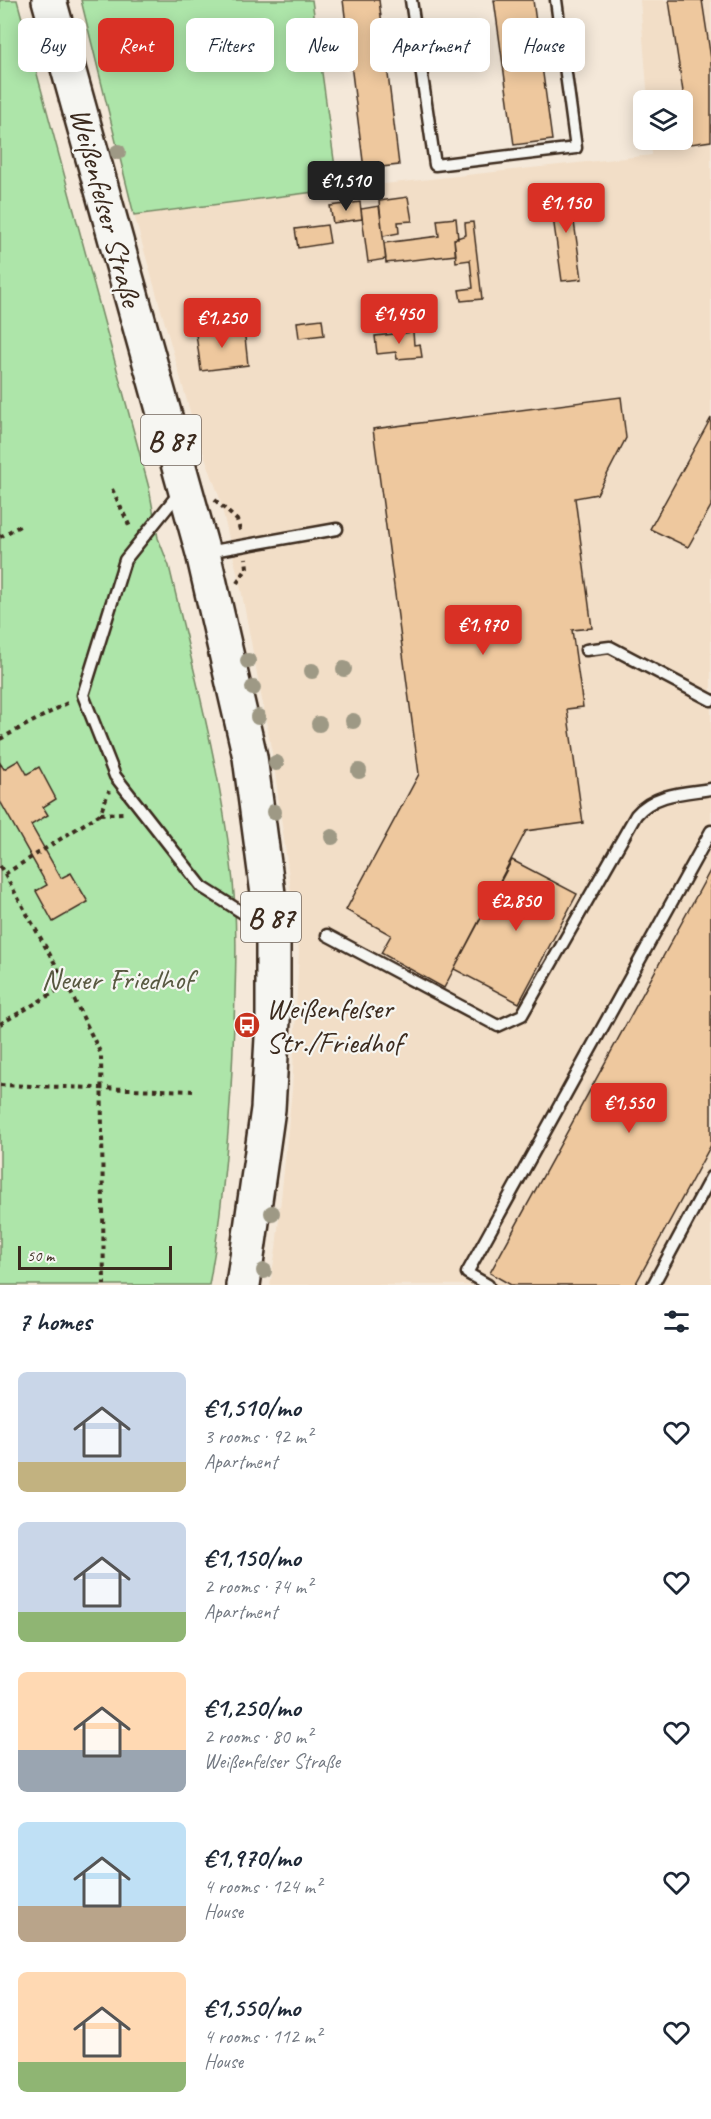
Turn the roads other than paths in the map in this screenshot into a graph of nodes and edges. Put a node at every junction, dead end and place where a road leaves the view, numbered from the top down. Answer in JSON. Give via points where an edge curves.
{"nodes":[{"id":1,"x":49,"y":0,"type":"edge"},
{"id":2,"x":411,"y":0,"type":"edge"},
{"id":3,"x":556,"y":0,"type":"edge"},
{"id":4,"x":185,"y":487,"type":"junction"},
{"id":5,"x":337,"y":529,"type":"dead end"},
{"id":6,"x":203,"y":553,"type":"junction"},
{"id":7,"x":586,"y":650,"type":"dead end"},
{"id":8,"x":711,"y":699,"type":"edge"},
{"id":9,"x":711,"y":789,"type":"edge"},
{"id":10,"x":711,"y":831,"type":"edge"},
{"id":11,"x":273,"y":932,"type":"junction"},
{"id":12,"x":327,"y":935,"type":"dead end"},
{"id":13,"x":711,"y":1177,"type":"edge"},
{"id":14,"x":243,"y":1285,"type":"edge"},
{"id":15,"x":488,"y":1285,"type":"edge"},
{"id":16,"x":653,"y":1285,"type":"edge"}],
"edges":[{"from":1,"to":4,"type":"main road","name":"Weißenfelser Straße","number":"B 87"},
{"from":2,"to":3,"type":"lane","via":[[435,165],[576,148]]},
{"from":4,"to":6,"type":"main road","name":"Weißenfelser Straße","number":"B 87"},
{"from":4,"to":11,"type":"lane","via":[[125,560],[83,695],[115,776],[202,887]]},
{"from":5,"to":6,"type":"lane"},
{"from":6,"to":11,"type":"main road","number":"B 87","via":[[250,758]]},
{"from":7,"to":8,"type":"lane","via":[[610,647]]},
{"from":9,"to":12,"type":"lane","via":[[656,798],[644,805],[522,1016],[498,1026]]},
{"from":10,"to":15,"type":"lane","via":[[467,1273]]},
{"from":11,"to":14,"type":"main road","number":"B 87","via":[[268,1108]]},
{"from":13,"to":16,"type":"lane"}]}
